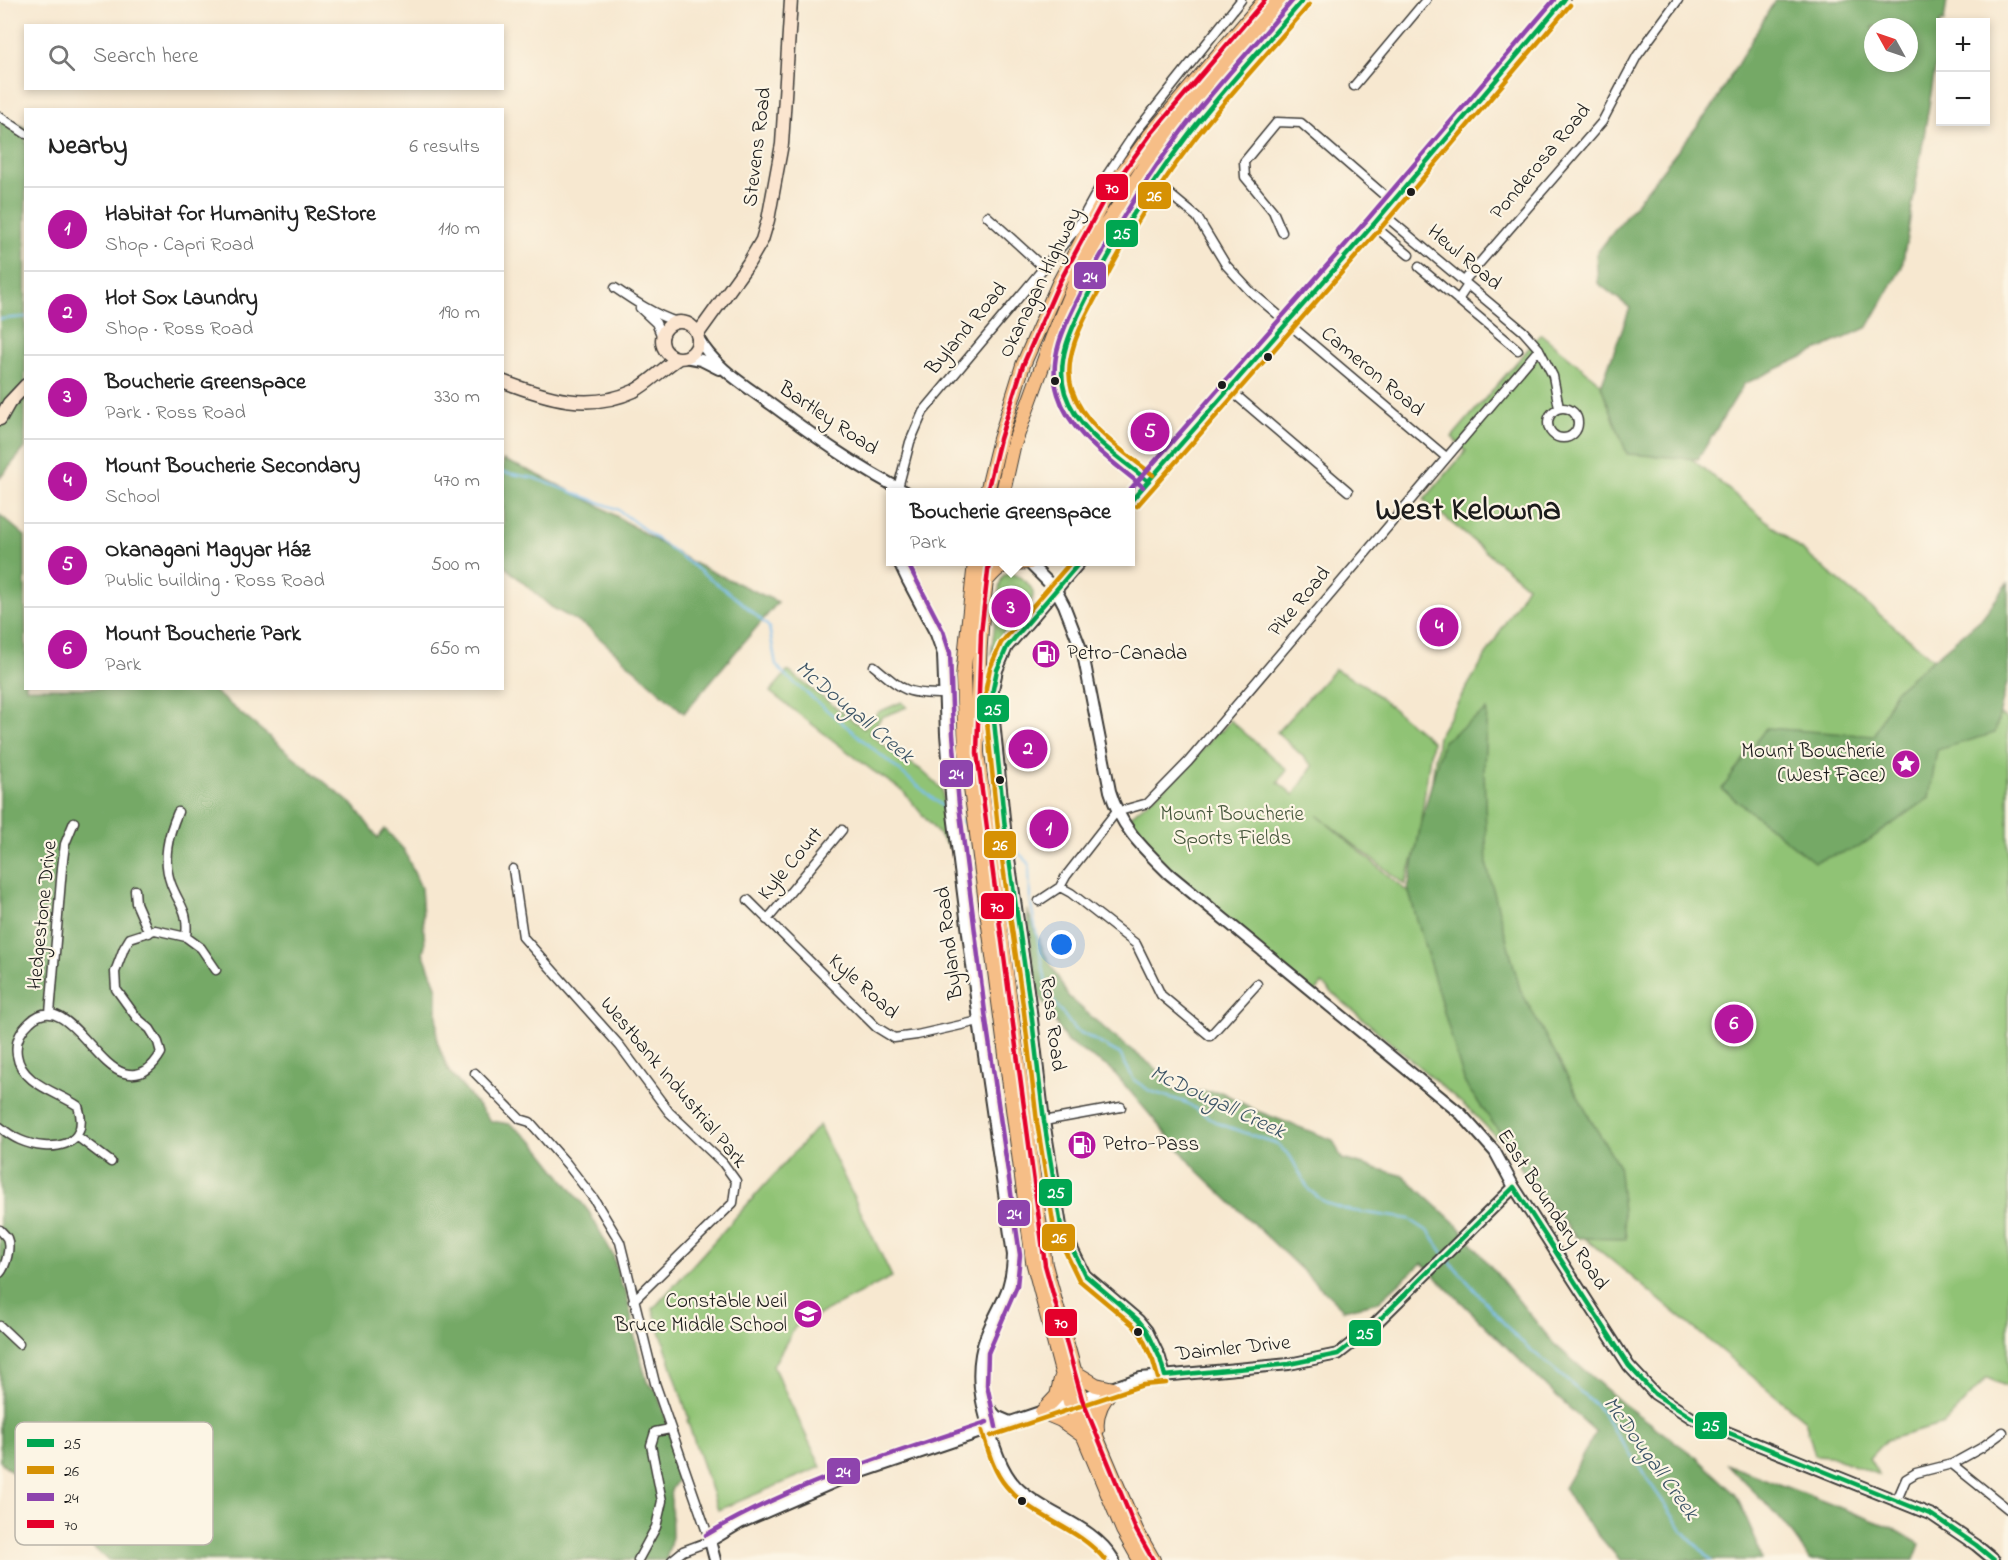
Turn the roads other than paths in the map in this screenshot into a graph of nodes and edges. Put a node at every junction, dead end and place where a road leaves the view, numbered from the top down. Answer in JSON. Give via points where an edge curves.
{"nodes":[{"id":1,"x":791,"y":0,"type":"edge"},
{"id":2,"x":1241,"y":0,"type":"edge"},
{"id":3,"x":1265,"y":0,"type":"edge"},
{"id":4,"x":1280,"y":0,"type":"edge"},
{"id":5,"x":1303,"y":0,"type":"edge"},
{"id":6,"x":1426,"y":0,"type":"edge"},
{"id":7,"x":1564,"y":0,"type":"edge"},
{"id":8,"x":1678,"y":0,"type":"edge"},
{"id":9,"x":1354,"y":86,"type":"dead end"},
{"id":10,"x":0,"y":117,"type":"edge"},
{"id":11,"x":24,"y":133,"type":"edge"},
{"id":12,"x":1155,"y":182,"type":"junction"},
{"id":13,"x":1392,"y":202,"type":"junction"},
{"id":14,"x":1383,"y":213,"type":"junction"},
{"id":15,"x":987,"y":216,"type":"dead end"},
{"id":16,"x":1373,"y":225,"type":"junction"},
{"id":17,"x":1282,"y":232,"type":"dead end"},
{"id":18,"x":1409,"y":255,"type":"dead end"},
{"id":19,"x":1419,"y":267,"type":"dead end"},
{"id":20,"x":1044,"y":268,"type":"junction"},
{"id":21,"x":1466,"y":283,"type":"junction"},
{"id":22,"x":615,"y":288,"type":"dead end"},
{"id":23,"x":729,"y":288,"type":"junction"},
{"id":24,"x":631,"y":299,"type":"junction"},
{"id":25,"x":1458,"y":300,"type":"junction"},
{"id":26,"x":680,"y":322,"type":"junction"},
{"id":27,"x":1287,"y":323,"type":"junction"},
{"id":28,"x":697,"y":336,"type":"junction"},
{"id":29,"x":662,"y":340,"type":"junction"},
{"id":30,"x":1539,"y":349,"type":"junction"},
{"id":31,"x":1518,"y":350,"type":"dead end"},
{"id":32,"x":682,"y":357,"type":"junction"},
{"id":33,"x":730,"y":375,"type":"junction"},
{"id":34,"x":647,"y":380,"type":"junction"},
{"id":35,"x":504,"y":382,"type":"edge"},
{"id":36,"x":24,"y":387,"type":"edge"},
{"id":37,"x":1230,"y":390,"type":"junction"},
{"id":38,"x":1559,"y":408,"type":"dead end"},
{"id":39,"x":0,"y":420,"type":"edge"},
{"id":40,"x":1446,"y":458,"type":"junction"},
{"id":41,"x":993,"y":470,"type":"junction"},
{"id":42,"x":1148,"y":481,"type":"junction"},
{"id":43,"x":895,"y":488,"type":"edge"},
{"id":44,"x":901,"y":488,"type":"edge"},
{"id":45,"x":984,"y":488,"type":"edge"},
{"id":46,"x":988,"y":488,"type":"edge"},
{"id":47,"x":1004,"y":488,"type":"edge"},
{"id":48,"x":1348,"y":490,"type":"dead end"},
{"id":49,"x":1135,"y":496,"type":"edge"},
{"id":50,"x":901,"y":566,"type":"edge"},
{"id":51,"x":973,"y":566,"type":"edge"},
{"id":52,"x":988,"y":566,"type":"edge"},
{"id":53,"x":1000,"y":566,"type":"edge"},
{"id":54,"x":1032,"y":566,"type":"edge"},
{"id":55,"x":1076,"y":566,"type":"edge"},
{"id":56,"x":986,"y":581,"type":"junction"},
{"id":57,"x":1056,"y":590,"type":"junction"},
{"id":58,"x":873,"y":666,"type":"dead end"},
{"id":59,"x":945,"y":694,"type":"junction"},
{"id":60,"x":178,"y":812,"type":"dead end"},
{"id":61,"x":1116,"y":812,"type":"junction"},
{"id":62,"x":74,"y":822,"type":"dead end"},
{"id":63,"x":842,"y":830,"type":"dead end"},
{"id":64,"x":982,"y":832,"type":"junction"},
{"id":65,"x":513,"y":869,"type":"dead end"},
{"id":66,"x":1060,"y":887,"type":"junction"},
{"id":67,"x":135,"y":890,"type":"dead end"},
{"id":68,"x":748,"y":900,"type":"dead end"},
{"id":69,"x":1039,"y":901,"type":"dead end"},
{"id":70,"x":767,"y":920,"type":"junction"},
{"id":71,"x":149,"y":933,"type":"junction"},
{"id":72,"x":186,"y":937,"type":"junction"},
{"id":73,"x":216,"y":970,"type":"dead end"},
{"id":74,"x":1257,"y":984,"type":"dead end"},
{"id":75,"x":50,"y":1013,"type":"junction"},
{"id":76,"x":979,"y":1021,"type":"junction"},
{"id":77,"x":475,"y":1073,"type":"dead end"},
{"id":78,"x":1121,"y":1107,"type":"dead end"},
{"id":79,"x":1044,"y":1121,"type":"junction"},
{"id":80,"x":0,"y":1127,"type":"edge"},
{"id":81,"x":78,"y":1137,"type":"junction"},
{"id":82,"x":111,"y":1162,"type":"dead end"},
{"id":83,"x":1514,"y":1187,"type":"junction"},
{"id":84,"x":0,"y":1230,"type":"edge"},
{"id":85,"x":3,"y":1263,"type":"edge"},
{"id":86,"x":0,"y":1273,"type":"edge"},
{"id":87,"x":633,"y":1301,"type":"junction"},
{"id":88,"x":0,"y":1326,"type":"edge"},
{"id":89,"x":19,"y":1344,"type":"dead end"},
{"id":90,"x":1061,"y":1371,"type":"junction"},
{"id":91,"x":1076,"y":1373,"type":"junction"},
{"id":92,"x":1165,"y":1376,"type":"junction"},
{"id":93,"x":1113,"y":1389,"type":"junction"},
{"id":94,"x":981,"y":1398,"type":"junction"},
{"id":95,"x":1076,"y":1401,"type":"junction"},
{"id":96,"x":1042,"y":1412,"type":"junction"},
{"id":97,"x":1010,"y":1422,"type":"junction"},
{"id":98,"x":670,"y":1429,"type":"junction"},
{"id":99,"x":989,"y":1429,"type":"junction"},
{"id":100,"x":2003,"y":1432,"type":"dead end"},
{"id":101,"x":1083,"y":1436,"type":"junction"},
{"id":102,"x":1098,"y":1441,"type":"junction"},
{"id":103,"x":1952,"y":1464,"type":"junction"},
{"id":104,"x":1897,"y":1500,"type":"junction"},
{"id":105,"x":2008,"y":1509,"type":"edge"},
{"id":106,"x":710,"y":1540,"type":"junction"},
{"id":107,"x":638,"y":1560,"type":"edge"},
{"id":108,"x":672,"y":1560,"type":"edge"},
{"id":109,"x":715,"y":1560,"type":"edge"},
{"id":110,"x":1114,"y":1560,"type":"edge"},
{"id":111,"x":1140,"y":1560,"type":"edge"},
{"id":112,"x":1152,"y":1560,"type":"edge"},
{"id":113,"x":1994,"y":1560,"type":"edge"}],
"edges":[{"from":1,"to":23,"type":"main road","name":"Stevens Road","via":[[782,144],[768,220],[753,256]]},
{"from":2,"to":20,"type":"street","name":"Byland Road","via":[[1135,133],[1077,228]]},
{"from":3,"to":41,"type":"highway","name":"Okanagan Highway","via":[[1151,134],[1107,194],[1059,283],[1023,365]]},
{"from":4,"to":47,"type":"highway","name":"Okanagan Highway","via":[[1168,130],[1106,225],[1077,279],[1052,339],[1013,447]]},
{"from":5,"to":12,"type":"street","via":[[1204,116]]},
{"from":6,"to":9,"type":"street"},
{"from":7,"to":13,"type":"street"},
{"from":8,"to":21,"type":"street","name":"Ponderosa Road","via":[[1636,56],[1602,122]]},
{"from":10,"to":11,"type":"street"},
{"from":12,"to":27,"type":"street","name":"Cameron Road","via":[[1197,217],[1226,265]]},
{"from":12,"to":42,"type":"street","via":[[1094,285],[1068,338],[1062,365],[1065,392],[1076,416]]},
{"from":13,"to":14,"type":"street"},
{"from":13,"to":17,"type":"street","via":[[1301,123],[1277,122],[1244,162],[1245,177],[1273,212]]},
{"from":14,"to":16,"type":"street"},
{"from":14,"to":21,"type":"street","name":"Hewl Road"},
{"from":15,"to":20,"type":"street"},
{"from":16,"to":18,"type":"street","name":"Hewl Road"},
{"from":16,"to":27,"type":"street"},
{"from":19,"to":25,"type":"street","name":"Hewl Road"},
{"from":20,"to":44,"type":"street","name":"Byland Road","via":[[923,412],[910,442]]},
{"from":21,"to":25,"type":"street","name":"Ponderosa Road"},
{"from":21,"to":30,"type":"street","name":"Hewl Road"},
{"from":22,"to":24,"type":"street"},
{"from":23,"to":26,"type":"main road","name":"Stevens Road","via":[[699,317]]},
{"from":23,"to":28,"type":"main road","name":"Stevens Road"},
{"from":24,"to":26,"type":"street"},
{"from":24,"to":29,"type":"street","via":[[656,323]]},
{"from":25,"to":31,"type":"street","name":"Hewl Road"},
{"from":26,"to":28,"type":"main road","via":[[693,327]]},
{"from":26,"to":29,"type":"main road","via":[[667,327]]},
{"from":27,"to":37,"type":"street"},
{"from":27,"to":40,"type":"street","name":"Cameron Road"},
{"from":28,"to":32,"type":"main road","via":[[695,350]]},
{"from":28,"to":33,"type":"street","name":"Bartley Road","via":[[706,353]]},
{"from":29,"to":32,"type":"main road","via":[[668,353]]},
{"from":29,"to":34,"type":"main road","via":[[658,361]]},
{"from":30,"to":38,"type":"street","name":"Hewl Road","via":[[1553,376]]},
{"from":30,"to":40,"type":"street","name":"Pike Road"},
{"from":32,"to":33,"type":"street","name":"Bartley Road","via":[[701,360]]},
{"from":32,"to":34,"type":"main road"},
{"from":33,"to":43,"type":"street","name":"Bartley Road","via":[[803,429]]},
{"from":34,"to":35,"type":"main road","via":[[636,390],[607,401],[576,402]]},
{"from":36,"to":39,"type":"main road"},
{"from":37,"to":42,"type":"street"},
{"from":37,"to":48,"type":"street"},
{"from":40,"to":61,"type":"street","name":"Pike Road","via":[[1161,791],[1148,803]]},
{"from":41,"to":45,"type":"highway"},
{"from":41,"to":46,"type":"highway","name":"Okanagan Highway"},
{"from":42,"to":49,"type":"street"},
{"from":50,"to":59,"type":"street","name":"Byland Road","via":[[940,645]]},
{"from":51,"to":64,"type":"highway","via":[[963,677],[966,750]]},
{"from":52,"to":56,"type":"highway"},
{"from":53,"to":56,"type":"highway"},
{"from":54,"to":57,"type":"street"},
{"from":55,"to":57,"type":"street","name":"Ross Road"},
{"from":56,"to":64,"type":"highway","via":[[978,679]]},
{"from":57,"to":61,"type":"street","via":[[1083,654]]},
{"from":57,"to":79,"type":"street","name":"Ross Road","via":[[1007,647],[997,670],[993,711]]},
{"from":58,"to":59,"type":"street","via":[[901,688],[916,694]]},
{"from":59,"to":76,"type":"street","name":"Byland Road","via":[[954,818]]},
{"from":60,"to":72,"type":"street","via":[[167,845],[167,866],[188,922]]},
{"from":61,"to":66,"type":"street"},
{"from":61,"to":83,"type":"street","name":"East Boundary Road","via":[[1138,843],[1168,873],[1461,1114],[1495,1152]]},
{"from":62,"to":75,"type":"street","name":"Hedgestone Drive","via":[[65,844]]},
{"from":63,"to":70,"type":"street","name":"Kyle Court"},
{"from":64,"to":90,"type":"highway","via":[[1033,1261]]},
{"from":64,"to":91,"type":"highway","via":[[1046,1265]]},
{"from":65,"to":87,"type":"street","name":"Westbank Industrial Park","via":[[523,937],[620,1046],[669,1112],[723,1163],[736,1181],[733,1203]]},
{"from":66,"to":69,"type":"street"},
{"from":66,"to":74,"type":"street","via":[[1136,944],[1161,995],[1209,1036]]},
{"from":67,"to":71,"type":"street","via":[[136,903]]},
{"from":68,"to":70,"type":"street","name":"Kyle Road"},
{"from":70,"to":76,"type":"street","name":"Kyle Road","via":[[876,1027],[894,1038]]},
{"from":71,"to":72,"type":"street","via":[[155,930]]},
{"from":71,"to":75,"type":"street","via":[[130,938],[115,972],[116,989],[158,1042],[161,1053],[154,1065],[135,1074],[112,1067],[66,1020]]},
{"from":72,"to":73,"type":"street","via":[[201,948]]},
{"from":75,"to":81,"type":"street","via":[[37,1015],[20,1034],[17,1056],[30,1078],[78,1106],[82,1118]]},
{"from":76,"to":94,"type":"street","name":"Byland Road","via":[[1013,1255],[1010,1284],[981,1352]]},
{"from":77,"to":87,"type":"street","via":[[520,1119],[530,1122],[594,1199],[620,1242]]},
{"from":78,"to":79,"type":"street"},
{"from":79,"to":92,"type":"street","name":"Ross Road","via":[[1061,1226],[1085,1275],[1147,1331]]},
{"from":80,"to":81,"type":"street","via":[[21,1140],[39,1145],[62,1145]]},
{"from":81,"to":82,"type":"street"},
{"from":83,"to":92,"type":"street","name":"Daimler Drive","via":[[1370,1329],[1338,1354],[1289,1364]]},
{"from":83,"to":104,"type":"street","name":"East Boundary Road","via":[[1629,1366],[1655,1394],[1692,1418]]},
{"from":84,"to":85,"type":"street","via":[[7,1239]]},
{"from":85,"to":86,"type":"street"},
{"from":87,"to":98,"type":"street"},
{"from":88,"to":89,"type":"street"},
{"from":90,"to":95,"type":"highway"},
{"from":90,"to":96,"type":"highway","via":[[1058,1396]]},
{"from":91,"to":93,"type":"highway","via":[[1096,1385]]},
{"from":91,"to":95,"type":"highway"},
{"from":92,"to":93,"type":"street","name":"Daimler Drive","via":[[1142,1378]]},
{"from":93,"to":95,"type":"street","name":"Daimler Drive"},
{"from":93,"to":102,"type":"highway","via":[[1098,1411]]},
{"from":94,"to":97,"type":"street","via":[[996,1416]]},
{"from":94,"to":99,"type":"street","name":"Byland Road"},
{"from":95,"to":96,"type":"street","name":"Daimler Drive"},
{"from":95,"to":101,"type":"highway"},
{"from":95,"to":102,"type":"highway"},
{"from":96,"to":97,"type":"street","name":"Daimler Drive"},
{"from":96,"to":101,"type":"highway"},
{"from":97,"to":99,"type":"street","name":"Daimler Drive"},
{"from":98,"to":106,"type":"street"},
{"from":98,"to":107,"type":"street","via":[[655,1432],[651,1445],[662,1501],[656,1527]]},
{"from":99,"to":106,"type":"street","name":"Daimler Drive","via":[[844,1478]]},
{"from":99,"to":110,"type":"street","name":"Byland Road","via":[[1000,1461],[1020,1490],[1081,1526],[1099,1540]]},
{"from":100,"to":103,"type":"street"},
{"from":101,"to":111,"type":"highway"},
{"from":102,"to":112,"type":"highway"},
{"from":103,"to":104,"type":"street","via":[[1906,1479]]},
{"from":103,"to":105,"type":"street"},
{"from":104,"to":113,"type":"street","name":"East Boundary Road","via":[[1932,1515]]},
{"from":106,"to":108,"type":"street","name":"Daimler Drive"},
{"from":106,"to":109,"type":"street"}]}
